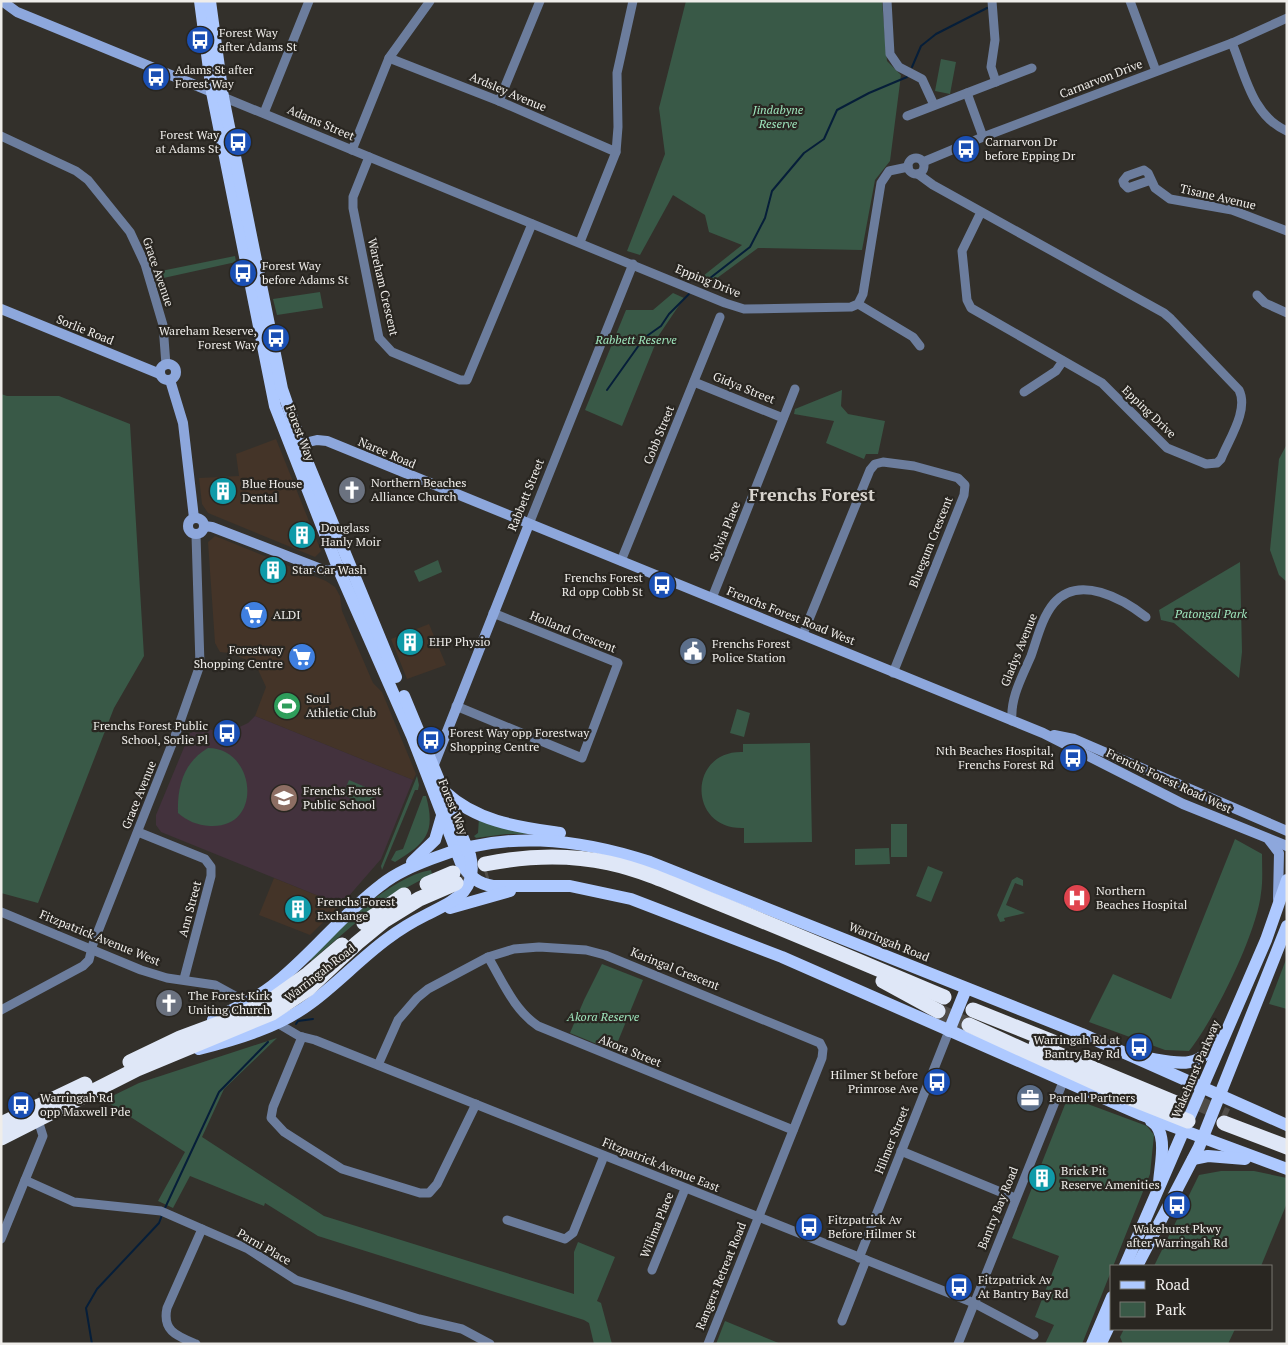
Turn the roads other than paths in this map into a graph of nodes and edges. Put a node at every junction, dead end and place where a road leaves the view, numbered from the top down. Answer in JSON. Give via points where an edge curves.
{"nodes":[{"id":1,"x":2,"y":1,"type":"edge"},
{"id":2,"x":200,"y":1,"type":"edge"},
{"id":3,"x":210,"y":1,"type":"edge"},
{"id":4,"x":310,"y":1,"type":"edge"},
{"id":5,"x":430,"y":1,"type":"edge"},
{"id":6,"x":540,"y":1,"type":"edge"},
{"id":7,"x":633,"y":1,"type":"edge"},
{"id":8,"x":887,"y":1,"type":"edge"},
{"id":9,"x":992,"y":1,"type":"edge"},
{"id":10,"x":1130,"y":1,"type":"edge"},
{"id":11,"x":1287,"y":18,"type":"edge"},
{"id":12,"x":1232,"y":43,"type":"junction"},
{"id":13,"x":389,"y":58,"type":"junction"},
{"id":14,"x":1032,"y":68,"type":"dead end"},
{"id":15,"x":1156,"y":71,"type":"junction"},
{"id":16,"x":996,"y":82,"type":"junction"},
{"id":17,"x":967,"y":93,"type":"junction"},
{"id":18,"x":217,"y":94,"type":"junction"},
{"id":19,"x":499,"y":101,"type":"junction"},
{"id":20,"x":934,"y":105,"type":"junction"},
{"id":21,"x":264,"y":113,"type":"junction"},
{"id":22,"x":907,"y":116,"type":"dead end"},
{"id":23,"x":1287,"y":131,"type":"edge"},
{"id":24,"x":1,"y":136,"type":"edge"},
{"id":25,"x":983,"y":137,"type":"junction"},
{"id":26,"x":352,"y":150,"type":"junction"},
{"id":27,"x":616,"y":152,"type":"junction"},
{"id":28,"x":369,"y":157,"type":"junction"},
{"id":29,"x":923,"y":162,"type":"junction"},
{"id":30,"x":908,"y":167,"type":"junction"},
{"id":31,"x":918,"y":174,"type":"junction"},
{"id":32,"x":1150,"y":180,"type":"dead end"},
{"id":33,"x":981,"y":212,"type":"junction"},
{"id":34,"x":532,"y":224,"type":"junction"},
{"id":35,"x":1287,"y":231,"type":"edge"},
{"id":36,"x":580,"y":242,"type":"junction"},
{"id":37,"x":633,"y":264,"type":"junction"},
{"id":38,"x":1257,"y":296,"type":"dead end"},
{"id":39,"x":858,"y":304,"type":"junction"},
{"id":40,"x":1,"y":309,"type":"edge"},
{"id":41,"x":1287,"y":313,"type":"edge"},
{"id":42,"x":720,"y":317,"type":"dead end"},
{"id":43,"x":920,"y":346,"type":"dead end"},
{"id":44,"x":1063,"y":361,"type":"junction"},
{"id":45,"x":166,"y":365,"type":"junction"},
{"id":46,"x":160,"y":374,"type":"junction"},
{"id":47,"x":170,"y":380,"type":"junction"},
{"id":48,"x":694,"y":382,"type":"junction"},
{"id":49,"x":795,"y":389,"type":"dead end"},
{"id":50,"x":1024,"y":392,"type":"dead end"},
{"id":51,"x":784,"y":418,"type":"junction"},
{"id":52,"x":296,"y":446,"type":"junction"},
{"id":53,"x":194,"y":518,"type":"junction"},
{"id":54,"x":528,"y":524,"type":"junction"},
{"id":55,"x":204,"y":526,"type":"junction"},
{"id":56,"x":196,"y":535,"type":"junction"},
{"id":57,"x":621,"y":561,"type":"junction"},
{"id":58,"x":345,"y":568,"type":"junction"},
{"id":59,"x":712,"y":598,"type":"junction"},
{"id":60,"x":493,"y":613,"type":"junction"},
{"id":61,"x":1146,"y":617,"type":"dead end"},
{"id":62,"x":803,"y":634,"type":"junction"},
{"id":63,"x":893,"y":673,"type":"junction"},
{"id":64,"x":456,"y":706,"type":"junction"},
{"id":65,"x":1012,"y":721,"type":"junction"},
{"id":66,"x":1044,"y":733,"type":"junction"},
{"id":67,"x":433,"y":767,"type":"junction"},
{"id":68,"x":444,"y":790,"type":"junction"},
{"id":69,"x":442,"y":816,"type":"junction"},
{"id":70,"x":1287,"y":831,"type":"edge"},
{"id":71,"x":138,"y":832,"type":"junction"},
{"id":72,"x":1265,"y":838,"type":"junction"},
{"id":73,"x":1287,"y":846,"type":"edge"},
{"id":74,"x":461,"y":848,"type":"junction"},
{"id":75,"x":650,"y":862,"type":"junction"},
{"id":76,"x":400,"y":872,"type":"junction"},
{"id":77,"x":470,"y":874,"type":"junction"},
{"id":78,"x":1287,"y":880,"type":"edge"},
{"id":79,"x":532,"y":886,"type":"junction"},
{"id":80,"x":1278,"y":908,"type":"junction"},
{"id":81,"x":1,"y":912,"type":"edge"},
{"id":82,"x":430,"y":913,"type":"junction"},
{"id":83,"x":1287,"y":926,"type":"edge"},
{"id":84,"x":92,"y":950,"type":"junction"},
{"id":85,"x":488,"y":957,"type":"junction"},
{"id":86,"x":184,"y":979,"type":"junction"},
{"id":87,"x":964,"y":994,"type":"junction"},
{"id":88,"x":246,"y":1002,"type":"junction"},
{"id":89,"x":1,"y":1010,"type":"edge"},
{"id":90,"x":1234,"y":1016,"type":"junction"},
{"id":91,"x":277,"y":1023,"type":"junction"},
{"id":92,"x":951,"y":1026,"type":"junction"},
{"id":93,"x":301,"y":1037,"type":"junction"},
{"id":94,"x":180,"y":1038,"type":"junction"},
{"id":95,"x":1134,"y":1057,"type":"junction"},
{"id":96,"x":167,"y":1058,"type":"junction"},
{"id":97,"x":378,"y":1065,"type":"junction"},
{"id":98,"x":1063,"y":1082,"type":"junction"},
{"id":99,"x":1201,"y":1092,"type":"junction"},
{"id":100,"x":1179,"y":1100,"type":"tunnel mouth"},
{"id":101,"x":1219,"y":1100,"type":"junction"},
{"id":102,"x":476,"y":1104,"type":"junction"},
{"id":103,"x":35,"y":1114,"type":"junction"},
{"id":104,"x":1142,"y":1115,"type":"junction"},
{"id":105,"x":1188,"y":1122,"type":"junction"},
{"id":106,"x":1,"y":1124,"type":"edge"},
{"id":107,"x":1214,"y":1125,"type":"junction"},
{"id":108,"x":1287,"y":1125,"type":"edge"},
{"id":109,"x":793,"y":1130,"type":"junction"},
{"id":110,"x":1,"y":1138,"type":"edge"},
{"id":111,"x":1287,"y":1140,"type":"edge"},
{"id":112,"x":1287,"y":1147,"type":"edge"},
{"id":113,"x":901,"y":1151,"type":"junction"},
{"id":114,"x":604,"y":1156,"type":"junction"},
{"id":115,"x":1193,"y":1159,"type":"junction"},
{"id":116,"x":1261,"y":1160,"type":"junction"},
{"id":117,"x":1287,"y":1169,"type":"edge"},
{"id":118,"x":25,"y":1180,"type":"junction"},
{"id":119,"x":1159,"y":1183,"type":"junction"},
{"id":120,"x":685,"y":1189,"type":"junction"},
{"id":121,"x":1015,"y":1198,"type":"junction"},
{"id":122,"x":758,"y":1217,"type":"junction"},
{"id":123,"x":508,"y":1220,"type":"dead end"},
{"id":124,"x":202,"y":1229,"type":"junction"},
{"id":125,"x":1,"y":1239,"type":"edge"},
{"id":126,"x":862,"y":1259,"type":"junction"},
{"id":127,"x":1125,"y":1265,"type":"edge"},
{"id":128,"x":1138,"y":1265,"type":"edge"},
{"id":129,"x":652,"y":1270,"type":"dead end"},
{"id":130,"x":1110,"y":1302,"type":"edge"},
{"id":131,"x":974,"y":1304,"type":"junction"},
{"id":132,"x":842,"y":1320,"type":"dead end"},
{"id":133,"x":1110,"y":1324,"type":"edge"},
{"id":134,"x":1034,"y":1335,"type":"dead end"},
{"id":135,"x":196,"y":1344,"type":"edge"},
{"id":136,"x":490,"y":1344,"type":"edge"},
{"id":137,"x":708,"y":1344,"type":"edge"},
{"id":138,"x":958,"y":1344,"type":"edge"},
{"id":139,"x":1092,"y":1344,"type":"edge"},
{"id":140,"x":1101,"y":1344,"type":"edge"}],
"edges":[{"from":1,"to":18,"type":"main road","name":"Adams Street","via":[[17,12]]},
{"from":2,"to":18,"type":"main road","name":"Forest Way"},
{"from":3,"to":18,"type":"main road","name":"Forest Way"},
{"from":4,"to":21,"type":"street"},
{"from":5,"to":13,"type":"street"},
{"from":6,"to":19,"type":"street"},
{"from":7,"to":27,"type":"street","via":[[617,73]]},
{"from":8,"to":20,"type":"street","via":[[890,54],[899,67],[922,79]]},
{"from":9,"to":16,"type":"street","via":[[995,40],[991,67]]},
{"from":10,"to":15,"type":"street"},
{"from":11,"to":12,"type":"street","name":"Carnarvon Drive"},
{"from":12,"to":15,"type":"street","name":"Carnarvon Drive"},
{"from":12,"to":23,"type":"street","via":[[1256,105],[1268,119]]},
{"from":13,"to":19,"type":"street","name":"Ardsley Avenue"},
{"from":13,"to":26,"type":"street"},
{"from":14,"to":16,"type":"street"},
{"from":15,"to":25,"type":"street","name":"Carnarvon Drive"},
{"from":16,"to":17,"type":"street"},
{"from":17,"to":20,"type":"street"},
{"from":17,"to":25,"type":"street"},
{"from":18,"to":21,"type":"street","name":"Adams Street"},
{"from":18,"to":52,"type":"main road","name":"Forest Way"},
{"from":19,"to":27,"type":"street","name":"Ardsley Avenue"},
{"from":20,"to":22,"type":"street"},
{"from":21,"to":26,"type":"street","name":"Adams Street"},
{"from":24,"to":45,"type":"street","name":"Grace Avenue","via":[[76,171],[88,180],[130,232],[145,264],[162,325]]},
{"from":25,"to":29,"type":"street","name":"Carnarvon Drive"},
{"from":26,"to":28,"type":"street","name":"Adams Street"},
{"from":27,"to":36,"type":"street"},
{"from":28,"to":34,"type":"street","name":"Adams Street"},
{"from":28,"to":34,"type":"street","name":"Wareham Crescent","via":[[353,197],[353,208],[380,338],[384,346],[400,356],[467,380]]},
{"from":29,"to":30,"type":"street","via":[[914,158]]},
{"from":29,"to":31,"type":"street","via":[[924,169]]},
{"from":30,"to":31,"type":"street","via":[[910,172]]},
{"from":30,"to":39,"type":"street","via":[[889,171],[881,183],[863,294]]},
{"from":31,"to":33,"type":"street","name":"Epping Drive"},
{"from":32,"to":35,"type":"street","name":"Tisane Avenue","via":[[1170,199],[1232,210]]},
{"from":33,"to":44,"type":"street","name":"Epping Drive","via":[[962,251],[967,300],[971,308]]},
{"from":33,"to":44,"type":"street","name":"Epping Drive","via":[[1171,318],[1242,396],[1241,409],[1222,459],[1206,464],[1167,448],[1102,383]]},
{"from":34,"to":36,"type":"street","name":"Adams Street"},
{"from":36,"to":37,"type":"street","name":"Adams Street"},
{"from":37,"to":39,"type":"street","name":"Epping Drive","via":[[732,306],[851,307]]},
{"from":37,"to":54,"type":"street","name":"Rabbett Street"},
{"from":38,"to":41,"type":"street"},
{"from":39,"to":43,"type":"street","via":[[913,338]]},
{"from":40,"to":46,"type":"main road","name":"Sorlie Road"},
{"from":42,"to":48,"type":"street","name":"Cobb Street"},
{"from":44,"to":50,"type":"street","via":[[1056,371]]},
{"from":45,"to":46,"type":"main road"},
{"from":45,"to":47,"type":"main road","via":[[175,370]]},
{"from":46,"to":47,"type":"main road"},
{"from":47,"to":53,"type":"main road","via":[[183,423]]},
{"from":48,"to":51,"type":"street","name":"Gidya Street"},
{"from":48,"to":57,"type":"street","name":"Cobb Street"},
{"from":49,"to":51,"type":"street","name":"Sylvia Place"},
{"from":51,"to":59,"type":"street","name":"Sylvia Place"},
{"from":52,"to":54,"type":"main road","name":"Naree Road","via":[[317,440],[327,441]]},
{"from":52,"to":58,"type":"main road","name":"Forest Way"},
{"from":53,"to":55,"type":"main road","via":[[201,520]]},
{"from":53,"to":56,"type":"main road","via":[[188,529]]},
{"from":54,"to":57,"type":"main road","name":"Frenchs Forest Road West"},
{"from":54,"to":60,"type":"main road","name":"Rabbett Street"},
{"from":55,"to":56,"type":"main road"},
{"from":55,"to":58,"type":"main road","via":[[326,571]]},
{"from":56,"to":71,"type":"street","name":"Grace Avenue","via":[[200,665]]},
{"from":57,"to":59,"type":"main road","name":"Frenchs Forest Road West"},
{"from":58,"to":67,"type":"main road","name":"Forest Way"},
{"from":58,"to":69,"type":"main road","name":"Forest Way"},
{"from":59,"to":62,"type":"main road","name":"Frenchs Forest Road West"},
{"from":60,"to":64,"type":"main road","name":"Rabbett Street"},
{"from":60,"to":64,"type":"street","name":"Holland Crescent","via":[[618,663],[582,758]]},
{"from":61,"to":65,"type":"street","name":"Gladys Avenue","via":[[1130,604],[1103,594],[1078,591],[1060,598],[1047,614],[1012,703]]},
{"from":62,"to":63,"type":"main road","name":"Frenchs Forest Road West"},
{"from":62,"to":63,"type":"street","name":"Bluegum Crescent","via":[[875,464],[914,466],[958,478],[965,485],[964,494]]},
{"from":63,"to":65,"type":"main road","name":"Frenchs Forest Road West"},
{"from":64,"to":67,"type":"main road","name":"Rabbett Street"},
{"from":65,"to":66,"type":"main road","name":"Frenchs Forest Road West"},
{"from":66,"to":70,"type":"main road","name":"Frenchs Forest Road West","via":[[1074,739]]},
{"from":66,"to":72,"type":"main road","name":"Frenchs Forest Road West","via":[[1183,804]]},
{"from":67,"to":68,"type":"main road","name":"Forest Way"},
{"from":68,"to":74,"type":"main road","name":"Forest Way"},
{"from":68,"to":75,"type":"main road","via":[[467,809],[497,822],[595,840]]},
{"from":69,"to":74,"type":"main road","name":"Forest Way"},
{"from":69,"to":76,"type":"main road","via":[[435,840]]},
{"from":71,"to":84,"type":"street","name":"Grace Avenue"},
{"from":71,"to":86,"type":"street","name":"Ann Street","via":[[205,859],[211,867]]},
{"from":72,"to":73,"type":"main road","name":"Frenchs Forest Road West"},
{"from":72,"to":80,"type":"main road","via":[[1273,842],[1279,852]]},
{"from":74,"to":75,"type":"main road","name":"Warringah Road","via":[[510,840],[558,840],[605,848]]},
{"from":74,"to":76,"type":"main road","name":"Warringah Road"},
{"from":74,"to":77,"type":"main road"},
{"from":75,"to":87,"type":"main road","name":"Warringah Road"},
{"from":76,"to":88,"type":"main road","name":"Warringah Road","via":[[353,909],[293,969],[262,994]]},
{"from":77,"to":77,"type":"highway","name":"Warringah Road","via":[[507,860],[548,856],[609,863],[638,871],[758,919],[942,1005],[639,880],[607,871],[548,866]]},
{"from":77,"to":79,"type":"main road","via":[[498,887]]},
{"from":77,"to":82,"type":"main road","name":"Warringah Road","via":[[452,903]]},
{"from":77,"to":94,"type":"highway","name":"Warringah Road","via":[[410,892],[381,910],[308,974],[273,999]]},
{"from":77,"to":96,"type":"highway","name":"Warringah Road","via":[[418,899],[385,920],[308,990],[287,1004]]},
{"from":78,"to":80,"type":"main road","name":"Wakehurst Parkway"},
{"from":79,"to":82,"type":"main road"},
{"from":79,"to":92,"type":"main road","via":[[586,888],[631,899]]},
{"from":80,"to":90,"type":"main road","name":"Wakehurst Parkway"},
{"from":81,"to":84,"type":"street","name":"Fitzpatrick Avenue West"},
{"from":82,"to":91,"type":"main road","name":"Warringah Road","via":[[387,939],[310,1004]]},
{"from":83,"to":101,"type":"main road"},
{"from":84,"to":86,"type":"street","name":"Fitzpatrick Avenue West","via":[[156,975]]},
{"from":84,"to":89,"type":"street","name":"Grace Avenue","via":[[83,966]]},
{"from":85,"to":97,"type":"street","name":"Karingal Crescent","via":[[417,998],[398,1020]]},
{"from":85,"to":109,"type":"street","name":"Akora Street","via":[[516,1005],[538,1026]]},
{"from":85,"to":109,"type":"street","name":"Karingal Crescent","via":[[533,948],[596,952],[817,1040],[824,1053]]},
{"from":86,"to":88,"type":"street","name":"Fitzpatrick Avenue West","via":[[215,985]]},
{"from":87,"to":92,"type":"main road"},
{"from":87,"to":95,"type":"main road","name":"Warringah Road"},
{"from":88,"to":94,"type":"main road","name":"Warringah Road"},
{"from":90,"to":95,"type":"main road","via":[[1222,1027],[1211,1050],[1199,1060],[1177,1063]]},
{"from":90,"to":99,"type":"main road","name":"Wakehurst Parkway"},
{"from":91,"to":93,"type":"street","name":"Fitzpatrick Avenue East"},
{"from":91,"to":96,"type":"main road","name":"Warringah Road","via":[[232,1040]]},
{"from":92,"to":98,"type":"main road"},
{"from":92,"to":113,"type":"street","name":"Hilmer Street"},
{"from":93,"to":97,"type":"street","name":"Fitzpatrick Avenue East"},
{"from":93,"to":102,"type":"street","via":[[271,1118],[284,1132],[351,1172],[420,1194],[429,1193],[438,1184]]},
{"from":94,"to":103,"type":"highway","name":"Warringah Road"},
{"from":95,"to":99,"type":"main road","name":"Warringah Road"},
{"from":96,"to":103,"type":"highway","name":"Warringah Road"},
{"from":97,"to":102,"type":"street","name":"Fitzpatrick Avenue East"},
{"from":98,"to":104,"type":"main road"},
{"from":98,"to":121,"type":"street","name":"Bantry Bay Road"},
{"from":99,"to":101,"type":"main road","name":"Warringah Road"},
{"from":99,"to":105,"type":"main road","name":"Wakehurst Parkway"},
{"from":100,"to":105,"type":"highway","via":[[970,1017],[1120,1094]]},
{"from":101,"to":107,"type":"main road"},
{"from":101,"to":108,"type":"main road","name":"Warringah Road"},
{"from":102,"to":114,"type":"street","name":"Fitzpatrick Avenue East"},
{"from":103,"to":106,"type":"highway","name":"Warringah Road"},
{"from":103,"to":110,"type":"highway","name":"Warringah Road"},
{"from":103,"to":118,"type":"street","via":[[43,1136]]},
{"from":104,"to":105,"type":"main road"},
{"from":104,"to":119,"type":"main road","via":[[1160,1129]]},
{"from":105,"to":107,"type":"main road"},
{"from":105,"to":119,"type":"main road","name":"Wakehurst Parkway"},
{"from":107,"to":111,"type":"highway"},
{"from":107,"to":112,"type":"highway"},
{"from":107,"to":115,"type":"main road"},
{"from":107,"to":116,"type":"main road"},
{"from":109,"to":122,"type":"street","name":"Karingal Crescent"},
{"from":113,"to":121,"type":"street"},
{"from":113,"to":126,"type":"street","name":"Hilmer Street"},
{"from":114,"to":120,"type":"street","name":"Fitzpatrick Avenue East"},
{"from":114,"to":123,"type":"street","via":[[573,1233],[565,1239]]},
{"from":115,"to":116,"type":"main road","via":[[1208,1156]]},
{"from":115,"to":128,"type":"main road"},
{"from":116,"to":117,"type":"main road"},
{"from":118,"to":124,"type":"street","name":"Parni Place","via":[[74,1202],[154,1209]]},
{"from":118,"to":125,"type":"street"},
{"from":119,"to":127,"type":"main road","name":"Wakehurst Parkway"},
{"from":120,"to":122,"type":"street","name":"Fitzpatrick Avenue East"},
{"from":120,"to":129,"type":"street","name":"Wilima Place"},
{"from":121,"to":131,"type":"street","name":"Bantry Bay Road"},
{"from":122,"to":126,"type":"street","name":"Fitzpatrick Avenue East"},
{"from":122,"to":137,"type":"street","name":"Rangers Retreat Road"},
{"from":124,"to":135,"type":"street","via":[[167,1308],[165,1320],[171,1332]]},
{"from":124,"to":136,"type":"street","name":"Parni Place","via":[[248,1249],[296,1280],[419,1319],[462,1329]]},
{"from":126,"to":131,"type":"street","name":"Fitzpatrick Avenue East"},
{"from":126,"to":132,"type":"street","name":"Hilmer Street"},
{"from":130,"to":139,"type":"main road"},
{"from":131,"to":134,"type":"street","name":"Fitzpatrick Avenue East"},
{"from":131,"to":138,"type":"street","name":"Bantry Bay Road"},
{"from":133,"to":140,"type":"main road"}]}
